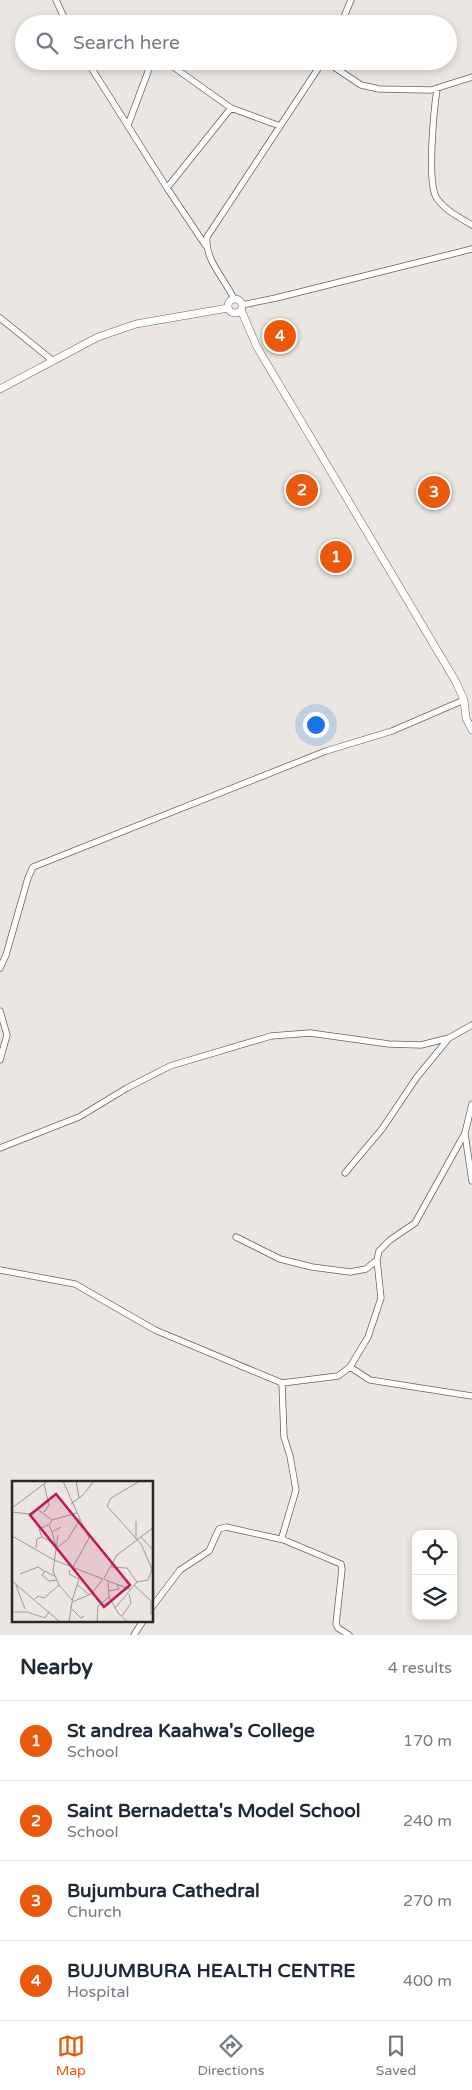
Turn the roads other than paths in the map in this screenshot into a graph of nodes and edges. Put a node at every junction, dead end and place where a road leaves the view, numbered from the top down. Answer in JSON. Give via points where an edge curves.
{"nodes":[{"id":1,"x":56,"y":0,"type":"edge"},
{"id":2,"x":351,"y":0,"type":"edge"},
{"id":3,"x":63,"y":15,"type":"edge"},
{"id":4,"x":345,"y":15,"type":"edge"},
{"id":5,"x":93,"y":70,"type":"edge"},
{"id":6,"x":149,"y":70,"type":"edge"},
{"id":7,"x":177,"y":70,"type":"edge"},
{"id":8,"x":318,"y":70,"type":"edge"},
{"id":9,"x":339,"y":70,"type":"edge"},
{"id":10,"x":472,"y":77,"type":"edge"},
{"id":11,"x":437,"y":89,"type":"junction"},
{"id":12,"x":231,"y":108,"type":"junction"},
{"id":13,"x":128,"y":124,"type":"junction"},
{"id":14,"x":280,"y":126,"type":"junction"},
{"id":15,"x":166,"y":188,"type":"junction"},
{"id":16,"x":472,"y":225,"type":"edge"},
{"id":17,"x":206,"y":246,"type":"junction"},
{"id":18,"x":472,"y":249,"type":"edge"},
{"id":19,"x":234,"y":299,"type":"junction"},
{"id":20,"x":242,"y":307,"type":"junction"},
{"id":21,"x":228,"y":308,"type":"junction"},
{"id":22,"x":0,"y":318,"type":"edge"},
{"id":23,"x":52,"y":360,"type":"junction"},
{"id":24,"x":0,"y":389,"type":"edge"},
{"id":25,"x":464,"y":700,"type":"junction"},
{"id":26,"x":472,"y":730,"type":"edge"},
{"id":27,"x":0,"y":968,"type":"edge"},
{"id":28,"x":0,"y":1011,"type":"edge"},
{"id":29,"x":472,"y":1025,"type":"edge"},
{"id":30,"x":449,"y":1038,"type":"junction"},
{"id":31,"x":0,"y":1060,"type":"edge"},
{"id":32,"x":472,"y":1104,"type":"edge"},
{"id":33,"x":465,"y":1133,"type":"junction"},
{"id":34,"x":0,"y":1148,"type":"edge"},
{"id":35,"x":346,"y":1173,"type":"dead end"},
{"id":36,"x":472,"y":1181,"type":"edge"},
{"id":37,"x":236,"y":1237,"type":"dead end"},
{"id":38,"x":377,"y":1260,"type":"junction"},
{"id":39,"x":0,"y":1270,"type":"edge"},
{"id":40,"x":350,"y":1367,"type":"junction"},
{"id":41,"x":282,"y":1383,"type":"junction"},
{"id":42,"x":472,"y":1396,"type":"edge"},
{"id":43,"x":284,"y":1540,"type":"junction"},
{"id":44,"x":154,"y":1604,"type":"edge"},
{"id":45,"x":142,"y":1622,"type":"edge"},
{"id":46,"x":134,"y":1635,"type":"edge"},
{"id":47,"x":349,"y":1635,"type":"edge"}],
"edges":[{"from":1,"to":3,"type":"street"},
{"from":2,"to":4,"type":"street"},
{"from":5,"to":13,"type":"street"},
{"from":6,"to":13,"type":"street"},
{"from":7,"to":12,"type":"street"},
{"from":8,"to":14,"type":"street"},
{"from":9,"to":11,"type":"street","via":[[366,86],[423,91]]},
{"from":10,"to":11,"type":"street"},
{"from":11,"to":16,"type":"street","via":[[433,114],[433,190],[447,209]]},
{"from":12,"to":14,"type":"street"},
{"from":12,"to":15,"type":"street"},
{"from":13,"to":15,"type":"street"},
{"from":14,"to":17,"type":"street","via":[[207,237]]},
{"from":15,"to":17,"type":"street"},
{"from":17,"to":19,"type":"street"},
{"from":18,"to":20,"type":"street"},
{"from":19,"to":20,"type":"street"},
{"from":19,"to":21,"type":"street","via":[[228,303]]},
{"from":20,"to":21,"type":"street","via":[[234,314]]},
{"from":20,"to":25,"type":"street","via":[[257,347]]},
{"from":21,"to":23,"type":"street","via":[[136,324],[98,337]]},
{"from":22,"to":23,"type":"street"},
{"from":23,"to":24,"type":"street"},
{"from":25,"to":26,"type":"street","via":[[466,718]]},
{"from":25,"to":27,"type":"street","via":[[392,731],[317,754],[33,867]]},
{"from":28,"to":31,"type":"street","via":[[7,1035]]},
{"from":29,"to":30,"type":"street"},
{"from":30,"to":34,"type":"street","via":[[421,1044],[389,1044],[310,1033],[271,1036],[170,1066],[79,1117]]},
{"from":30,"to":35,"type":"street"},
{"from":32,"to":33,"type":"street"},
{"from":33,"to":36,"type":"street"},
{"from":33,"to":38,"type":"street","via":[[415,1223],[390,1240],[379,1251]]},
{"from":37,"to":38,"type":"street","via":[[280,1259],[312,1267],[350,1272],[366,1269]]},
{"from":38,"to":40,"type":"street","via":[[381,1298],[368,1337]]},
{"from":39,"to":41,"type":"street","via":[[75,1284],[155,1330]]},
{"from":40,"to":41,"type":"street","via":[[338,1376]]},
{"from":40,"to":42,"type":"street","via":[[370,1380]]},
{"from":41,"to":43,"type":"street","via":[[284,1437],[296,1490],[282,1537]]},
{"from":43,"to":44,"type":"street","via":[[223,1527],[209,1551],[180,1570]]},
{"from":43,"to":47,"type":"street","via":[[341,1564],[336,1624]]},
{"from":45,"to":46,"type":"street"}]}
